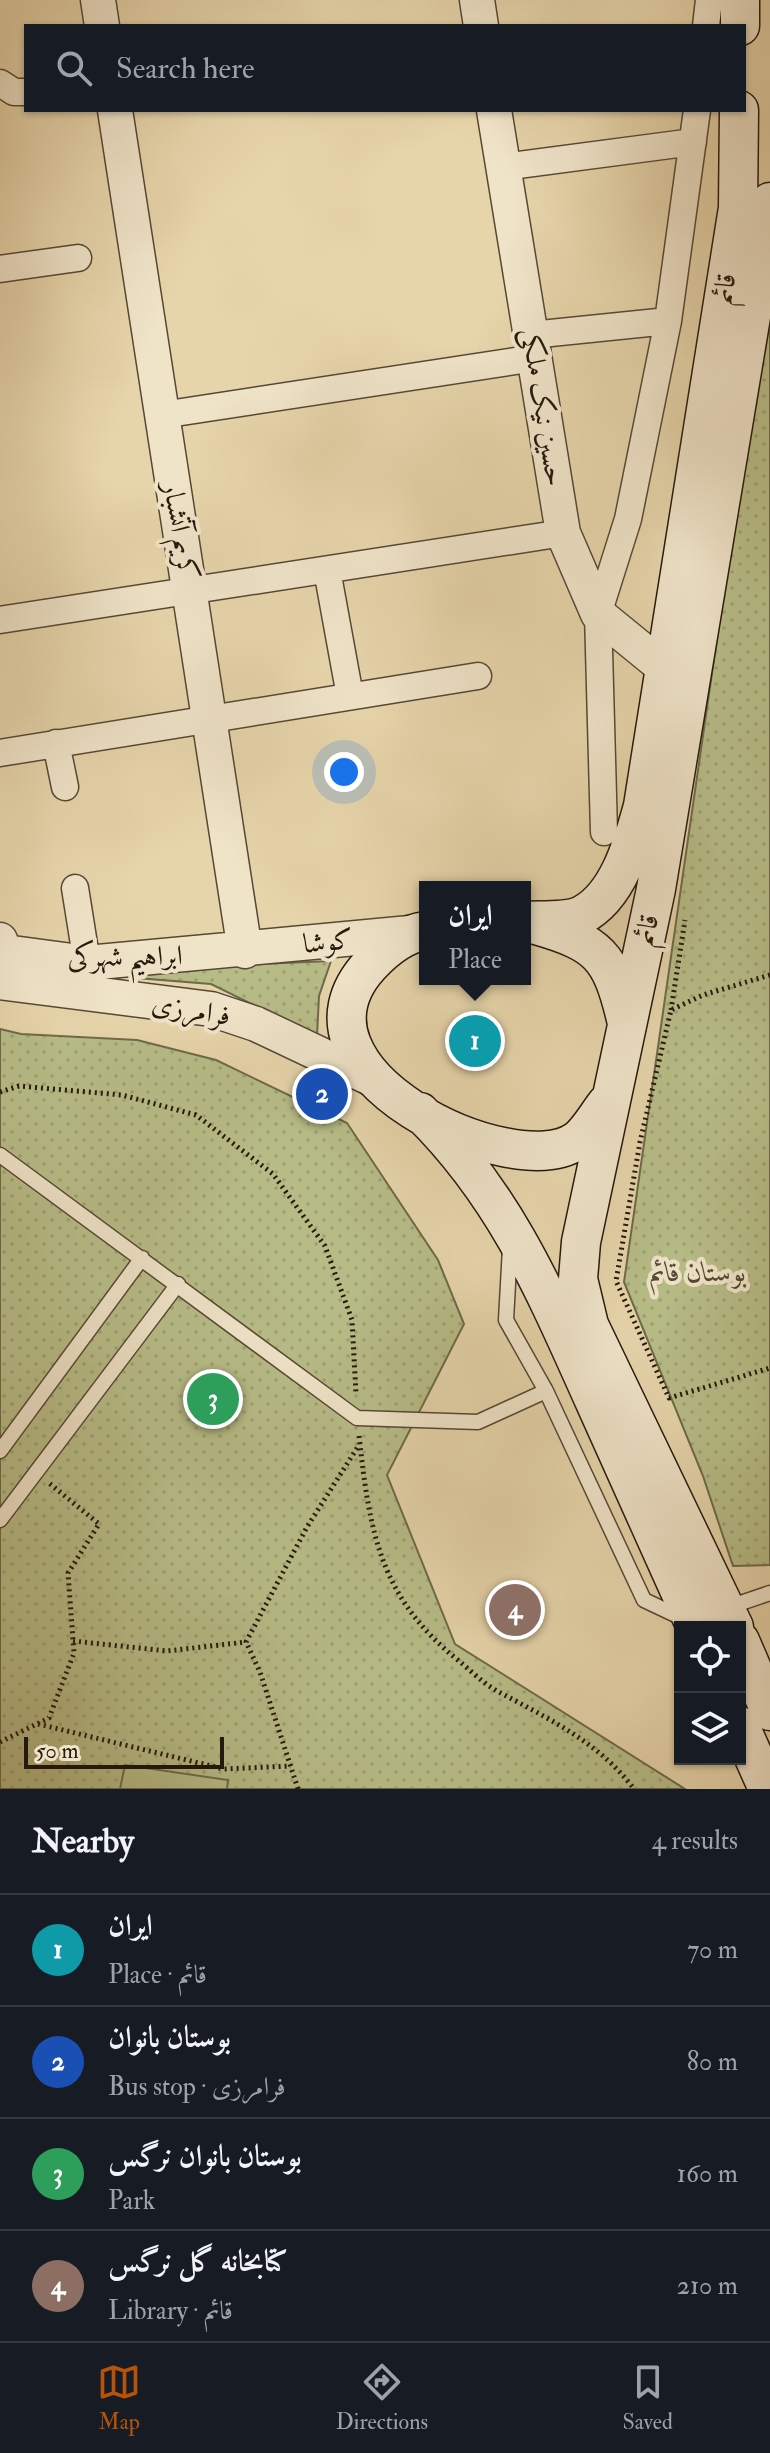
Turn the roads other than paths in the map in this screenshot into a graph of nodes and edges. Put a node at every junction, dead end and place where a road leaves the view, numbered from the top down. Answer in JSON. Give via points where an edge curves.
{"nodes":[{"id":1,"x":98,"y":0,"type":"edge"},
{"id":2,"x":477,"y":0,"type":"edge"},
{"id":3,"x":709,"y":0,"type":"edge"},
{"id":4,"x":740,"y":0,"type":"edge"},
{"id":5,"x":102,"y":24,"type":"edge"},
{"id":6,"x":481,"y":24,"type":"edge"},
{"id":7,"x":706,"y":24,"type":"edge"},
{"id":8,"x":740,"y":24,"type":"edge"},
{"id":9,"x":0,"y":83,"type":"edge"},
{"id":10,"x":24,"y":92,"type":"edge"},
{"id":11,"x":115,"y":112,"type":"edge"},
{"id":12,"x":494,"y":112,"type":"edge"},
{"id":13,"x":697,"y":112,"type":"edge"},
{"id":14,"x":739,"y":112,"type":"edge"},
{"id":15,"x":693,"y":142,"type":"junction"},
{"id":16,"x":504,"y":167,"type":"junction"},
{"id":17,"x":770,"y":202,"type":"edge"},
{"id":18,"x":78,"y":258,"type":"dead end"},
{"id":19,"x":0,"y":269,"type":"edge"},
{"id":20,"x":668,"y":321,"type":"junction"},
{"id":21,"x":533,"y":347,"type":"junction"},
{"id":22,"x":162,"y":415,"type":"junction"},
{"id":23,"x":563,"y":533,"type":"junction"},
{"id":24,"x":327,"y":570,"type":"junction"},
{"id":25,"x":190,"y":592,"type":"junction"},
{"id":26,"x":598,"y":614,"type":"junction"},
{"id":27,"x":0,"y":620,"type":"edge"},
{"id":28,"x":663,"y":667,"type":"junction"},
{"id":29,"x":478,"y":676,"type":"dead end"},
{"id":30,"x":350,"y":696,"type":"junction"},
{"id":31,"x":209,"y":716,"type":"junction"},
{"id":32,"x":56,"y":743,"type":"junction"},
{"id":33,"x":0,"y":753,"type":"edge"},
{"id":34,"x":65,"y":787,"type":"dead end"},
{"id":35,"x":604,"y":832,"type":"dead end"},
{"id":36,"x":75,"y":888,"type":"dead end"},
{"id":37,"x":531,"y":920,"type":"edge"},
{"id":38,"x":531,"y":923,"type":"edge"},
{"id":39,"x":418,"y":932,"type":"edge"},
{"id":40,"x":245,"y":951,"type":"junction"},
{"id":41,"x":2,"y":958,"type":"edge"},
{"id":42,"x":87,"y":963,"type":"junction"},
{"id":43,"x":626,"y":1022,"type":"junction"},
{"id":44,"x":370,"y":1078,"type":"junction"},
{"id":45,"x":611,"y":1098,"type":"junction"},
{"id":46,"x":420,"y":1112,"type":"junction"},
{"id":47,"x":0,"y":1155,"type":"edge"},
{"id":48,"x":511,"y":1227,"type":"junction"},
{"id":49,"x":142,"y":1258,"type":"junction"},
{"id":50,"x":178,"y":1284,"type":"junction"},
{"id":51,"x":546,"y":1391,"type":"junction"},
{"id":52,"x":0,"y":1451,"type":"edge"},
{"id":53,"x":0,"y":1520,"type":"edge"},
{"id":54,"x":770,"y":1593,"type":"edge"},
{"id":55,"x":706,"y":1621,"type":"edge"},
{"id":56,"x":716,"y":1621,"type":"edge"},
{"id":57,"x":716,"y":1621,"type":"edge"},
{"id":58,"x":724,"y":1621,"type":"edge"},
{"id":59,"x":746,"y":1671,"type":"edge"},
{"id":60,"x":770,"y":1711,"type":"edge"},
{"id":61,"x":746,"y":1740,"type":"edge"},
{"id":62,"x":768,"y":1789,"type":"edge"}],
"edges":[{"from":1,"to":5,"type":"street"},
{"from":2,"to":6,"type":"street"},
{"from":3,"to":7,"type":"street"},
{"from":4,"to":8,"type":"main road"},
{"from":9,"to":10,"type":"street"},
{"from":11,"to":22,"type":"street","name":"کریم آتشبار"},
{"from":12,"to":16,"type":"street","name":"حسین نیک ملکی"},
{"from":13,"to":15,"type":"street"},
{"from":14,"to":28,"type":"main road","name":"قائم","via":[[738,208]]},
{"from":15,"to":16,"type":"street"},
{"from":15,"to":20,"type":"street"},
{"from":16,"to":21,"type":"street","name":"حسین نیک ملکی"},
{"from":17,"to":43,"type":"main road","name":"قائم","via":[[656,889]]},
{"from":18,"to":19,"type":"street"},
{"from":20,"to":21,"type":"street"},
{"from":20,"to":26,"type":"street","via":[[628,519]]},
{"from":21,"to":22,"type":"street"},
{"from":21,"to":23,"type":"street","name":"حسین نیک ملکی"},
{"from":22,"to":25,"type":"street","name":"کریم آتشبار"},
{"from":23,"to":24,"type":"street"},
{"from":23,"to":26,"type":"street","name":"حسین نیک ملکی"},
{"from":24,"to":25,"type":"street"},
{"from":24,"to":30,"type":"street"},
{"from":25,"to":27,"type":"street"},
{"from":25,"to":31,"type":"street","name":"کریم آتشبار"},
{"from":26,"to":28,"type":"street","name":"حسین نیک ملکی"},
{"from":26,"to":35,"type":"street"},
{"from":28,"to":37,"type":"main road","name":"قائم","via":[[643,806],[621,869],[605,896],[581,915]]},
{"from":29,"to":30,"type":"street"},
{"from":30,"to":31,"type":"street"},
{"from":31,"to":32,"type":"street"},
{"from":31,"to":40,"type":"street","name":"کریم آتشبار"},
{"from":32,"to":33,"type":"street"},
{"from":32,"to":34,"type":"street"},
{"from":36,"to":42,"type":"street"},
{"from":38,"to":43,"type":"main road","via":[[576,937],[601,955],[617,981]]},
{"from":39,"to":40,"type":"street","name":"کوشا"},
{"from":39,"to":44,"type":"main road","via":[[379,955],[348,1000],[344,1023],[352,1050]]},
{"from":40,"to":42,"type":"street","name":"ابراهیم شهرکی"},
{"from":41,"to":42,"type":"street","name":"ابراهیم شهرکی"},
{"from":41,"to":44,"type":"street","name":"فرامرزی","via":[[93,997],[211,1009],[256,1024]]},
{"from":43,"to":45,"type":"main road","name":"قائم"},
{"from":44,"to":46,"type":"main road"},
{"from":45,"to":46,"type":"main road","via":[[577,1141],[546,1152],[495,1147]]},
{"from":45,"to":56,"type":"main road","name":"قائم","via":[[578,1279],[589,1325]]},
{"from":46,"to":48,"type":"main road","name":"قائم","via":[[459,1150]]},
{"from":47,"to":49,"type":"lane"},
{"from":48,"to":51,"type":"lane","via":[[506,1320]]},
{"from":48,"to":57,"type":"main road","name":"قائم"},
{"from":49,"to":50,"type":"lane"},
{"from":49,"to":52,"type":"lane"},
{"from":50,"to":51,"type":"lane","via":[[357,1418],[478,1422]]},
{"from":50,"to":53,"type":"lane"},
{"from":51,"to":55,"type":"lane","via":[[644,1600]]},
{"from":54,"to":58,"type":"lane"},
{"from":59,"to":60,"type":"main road","name":"قائم"},
{"from":61,"to":62,"type":"main road"}]}
